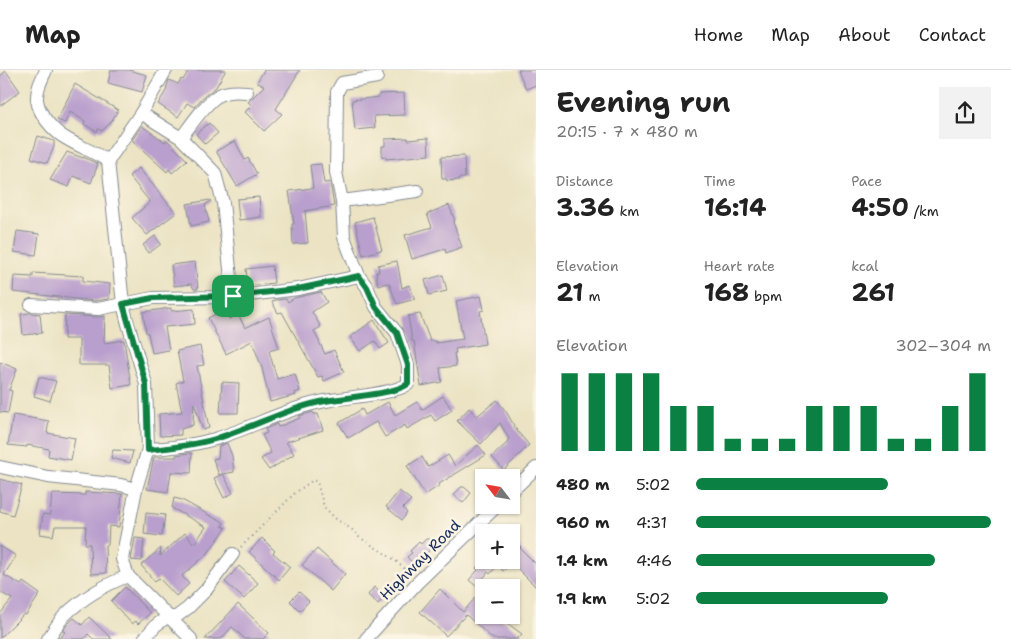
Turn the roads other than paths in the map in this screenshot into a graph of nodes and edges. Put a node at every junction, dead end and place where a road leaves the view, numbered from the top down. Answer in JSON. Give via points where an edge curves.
{"nodes":[{"id":1,"x":46,"y":70,"type":"edge"},
{"id":2,"x":166,"y":70,"type":"edge"},
{"id":3,"x":377,"y":77,"type":"dead end"},
{"id":4,"x":247,"y":92,"type":"dead end"},
{"id":5,"x":141,"y":113,"type":"junction"},
{"id":6,"x":181,"y":138,"type":"junction"},
{"id":7,"x":108,"y":162,"type":"junction"},
{"id":8,"x":417,"y":190,"type":"dead end"},
{"id":9,"x":342,"y":201,"type":"junction"},
{"id":10,"x":359,"y":276,"type":"junction"},
{"id":11,"x":233,"y":296,"type":"junction"},
{"id":12,"x":123,"y":304,"type":"junction"},
{"id":13,"x":31,"y":305,"type":"dead end"},
{"id":14,"x":148,"y":450,"type":"junction"},
{"id":15,"x":0,"y":467,"type":"edge"},
{"id":16,"x":536,"y":468,"type":"edge"},
{"id":17,"x":520,"y":483,"type":"edge"},
{"id":18,"x":136,"y":489,"type":"junction"},
{"id":19,"x":489,"y":514,"type":"edge"},
{"id":20,"x":233,"y":554,"type":"road end"},
{"id":21,"x":128,"y":576,"type":"junction"},
{"id":22,"x":167,"y":617,"type":"junction"},
{"id":23,"x":48,"y":639,"type":"edge"},
{"id":24,"x":144,"y":639,"type":"edge"},
{"id":25,"x":191,"y":639,"type":"edge"},
{"id":26,"x":366,"y":639,"type":"edge"}],
"edges":[{"from":1,"to":7,"type":"street","via":[[37,100],[41,113],[66,139]]},
{"from":2,"to":5,"type":"street"},
{"from":3,"to":9,"type":"street","via":[[342,83],[337,92],[336,172]]},
{"from":4,"to":6,"type":"street","via":[[219,95]]},
{"from":5,"to":6,"type":"street"},
{"from":5,"to":7,"type":"street"},
{"from":6,"to":11,"type":"street","via":[[215,173],[223,203]]},
{"from":7,"to":12,"type":"street"},
{"from":8,"to":9,"type":"street"},
{"from":9,"to":10,"type":"street","via":[[344,237]]},
{"from":10,"to":11,"type":"street","via":[[298,289]]},
{"from":10,"to":14,"type":"street","via":[[376,307],[397,333],[408,365],[408,384],[390,391],[312,404],[214,439]]},
{"from":11,"to":12,"type":"street","via":[[153,298]]},
{"from":12,"to":13,"type":"street","via":[[98,309]]},
{"from":12,"to":14,"type":"street","via":[[146,384]]},
{"from":14,"to":18,"type":"street"},
{"from":15,"to":18,"type":"street"},
{"from":16,"to":17,"type":"street"},
{"from":18,"to":21,"type":"street","via":[[122,559]]},
{"from":19,"to":26,"type":"street","name":"Highway Road","via":[[417,583]]},
{"from":20,"to":22,"type":"street","via":[[188,608],[176,617]]},
{"from":21,"to":22,"type":"street"},
{"from":21,"to":23,"type":"street","via":[[84,600],[63,617]]},
{"from":22,"to":24,"type":"street"},
{"from":22,"to":25,"type":"street"}]}
